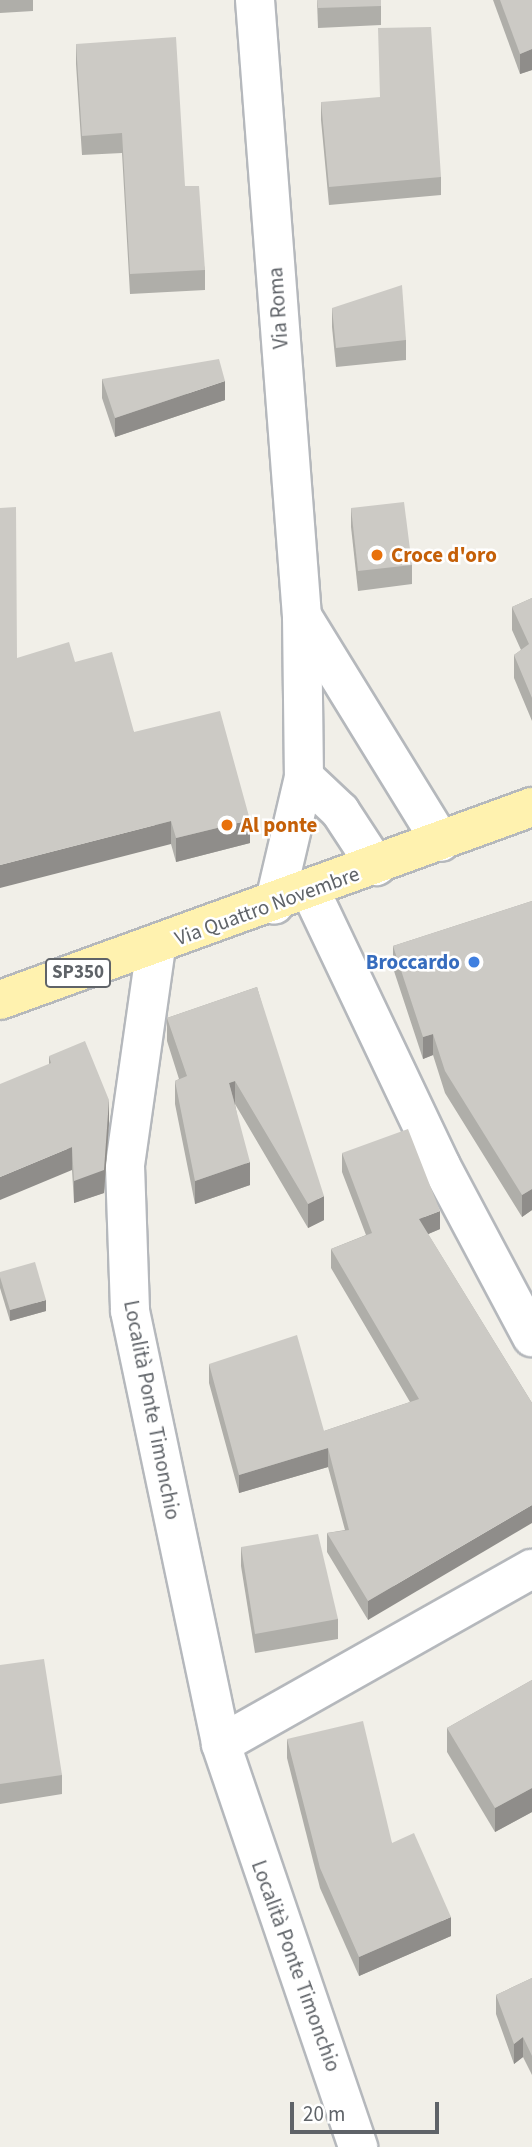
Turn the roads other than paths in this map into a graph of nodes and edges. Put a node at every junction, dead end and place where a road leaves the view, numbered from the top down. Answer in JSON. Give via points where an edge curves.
{"nodes":[{"id":1,"x":255,"y":0,"type":"edge"},
{"id":2,"x":302,"y":616,"type":"junction"},
{"id":3,"x":304,"y":777,"type":"junction"},
{"id":4,"x":532,"y":807,"type":"edge"},
{"id":5,"x":441,"y":842,"type":"junction"},
{"id":6,"x":376,"y":866,"type":"junction"},
{"id":7,"x":311,"y":891,"type":"junction"},
{"id":8,"x":274,"y":905,"type":"junction"},
{"id":9,"x":156,"y":947,"type":"junction"},
{"id":10,"x":0,"y":1000,"type":"edge"},
{"id":11,"x":532,"y":1337,"type":"edge"},
{"id":12,"x":532,"y":1569,"type":"edge"},
{"id":13,"x":221,"y":1744,"type":"junction"},
{"id":14,"x":358,"y":2147,"type":"edge"}],
"edges":[{"from":1,"to":2,"type":"street","name":"Via Roma"},
{"from":2,"to":3,"type":"street","name":"Via Roma"},
{"from":2,"to":5,"type":"street","name":"Via Roma"},
{"from":3,"to":6,"type":"street","via":[[340,811]]},
{"from":3,"to":8,"type":"street","name":"Via Roma"},
{"from":4,"to":5,"type":"main road","name":"Via Quattro Novembre","number":"SP350"},
{"from":5,"to":6,"type":"main road","name":"Via Quattro Novembre","number":"SP350"},
{"from":6,"to":7,"type":"main road","name":"Via Quattro Novembre","number":"SP350"},
{"from":7,"to":8,"type":"main road","name":"Via Quattro Novembre","number":"SP350"},
{"from":7,"to":11,"type":"street","via":[[440,1166]]},
{"from":8,"to":9,"type":"main road","name":"Via Quattro Novembre","number":"SP350"},
{"from":9,"to":10,"type":"main road","name":"Via Quattro Novembre","number":"SP350"},
{"from":9,"to":13,"type":"street","name":"Località Ponte Timonchio","via":[[125,1166],[130,1311]]},
{"from":12,"to":13,"type":"street"},
{"from":13,"to":14,"type":"street","name":"Località Ponte Timonchio"}]}
